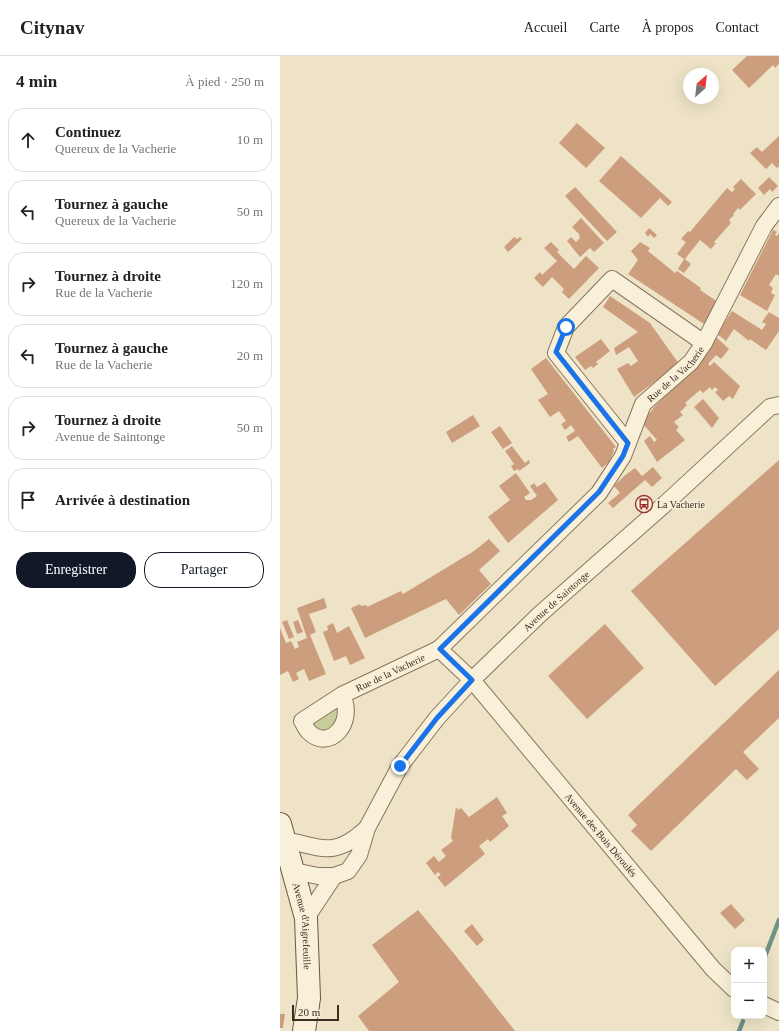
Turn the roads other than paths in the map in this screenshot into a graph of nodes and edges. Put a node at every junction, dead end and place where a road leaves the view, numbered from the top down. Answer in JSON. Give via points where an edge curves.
{"nodes":[{"id":1,"x":779,"y":206,"type":"edge"},
{"id":2,"x":704,"y":343,"type":"junction"},
{"id":3,"x":779,"y":405,"type":"edge"},
{"id":4,"x":628,"y":443,"type":"junction"},
{"id":5,"x":440,"y":649,"type":"junction"},
{"id":6,"x":472,"y":680,"type":"junction"},
{"id":7,"x":342,"y":695,"type":"dead end"},
{"id":8,"x":367,"y":828,"type":"junction"},
{"id":9,"x":283,"y":832,"type":"edge"},
{"id":10,"x":294,"y":871,"type":"junction"},
{"id":11,"x":334,"y":876,"type":"junction"},
{"id":12,"x":306,"y":918,"type":"junction"},
{"id":13,"x":731,"y":986,"type":"edge"},
{"id":14,"x":767,"y":1006,"type":"edge"},
{"id":15,"x":779,"y":1012,"type":"edge"},
{"id":16,"x":304,"y":1031,"type":"edge"}],
"edges":[{"from":1,"to":2,"type":"street","name":"Rue de la Vacherie","via":[[764,226]]},
{"from":2,"to":4,"type":"street","name":"Rue de la Vacherie","via":[[691,362],[643,404]]},
{"from":2,"to":4,"type":"street","via":[[612,279],[566,327],[556,352]]},
{"from":3,"to":6,"type":"street","name":"Avenue de Saintonge","via":[[770,407],[539,615]]},
{"from":4,"to":5,"type":"street","name":"Rue de la Vacherie","via":[[623,456],[599,492]]},
{"from":5,"to":6,"type":"street"},
{"from":5,"to":7,"type":"street","name":"Rue de la Vacherie"},
{"from":6,"to":8,"type":"street","name":"Avenue de Saintonge","via":[[437,718],[400,766]]},
{"from":6,"to":13,"type":"street","name":"Avenue des Bois Déroulés","via":[[713,970]]},
{"from":8,"to":9,"type":"street","name":"Avenue de Saintonge","via":[[353,841],[340,847],[323,848]]},
{"from":8,"to":11,"type":"street","name":"Avenue de Saintonge","via":[[359,855],[348,871]]},
{"from":9,"to":10,"type":"main road","name":"Avenue d'Aigrefeuille"},
{"from":10,"to":11,"type":"street"},
{"from":10,"to":12,"type":"main road","name":"Avenue d'Aigrefeuille"},
{"from":11,"to":12,"type":"street","name":"Avenue de Saintonge"},
{"from":12,"to":16,"type":"main road","name":"Avenue d'Aigrefeuille","via":[[309,998]]},
{"from":14,"to":15,"type":"street"}]}
